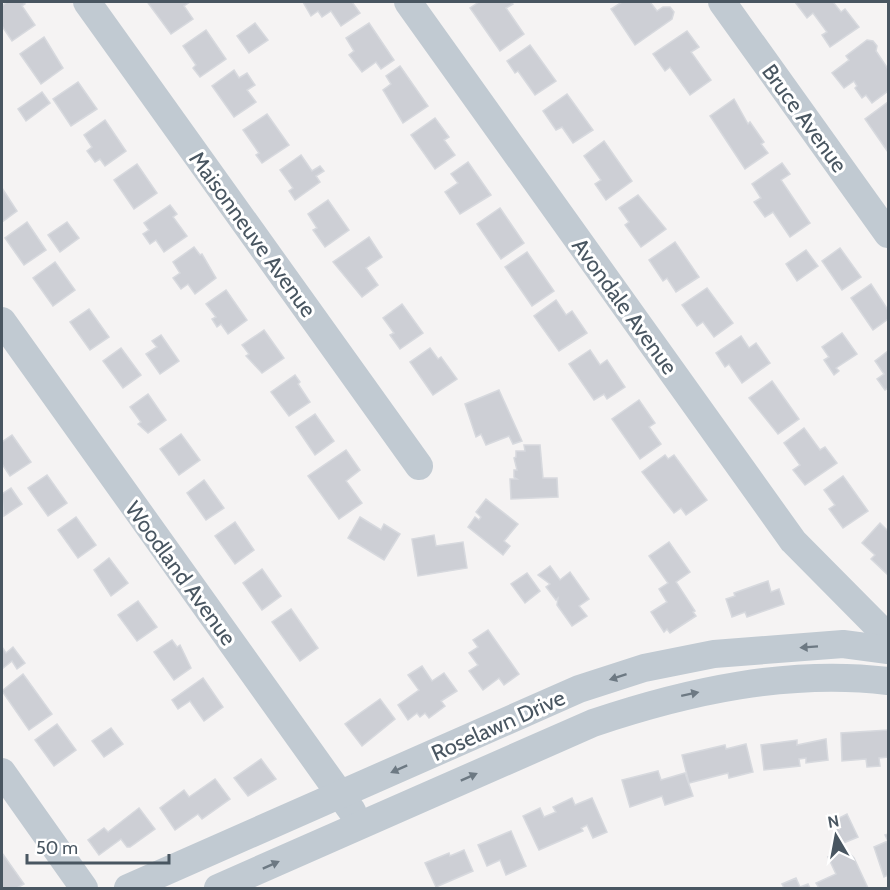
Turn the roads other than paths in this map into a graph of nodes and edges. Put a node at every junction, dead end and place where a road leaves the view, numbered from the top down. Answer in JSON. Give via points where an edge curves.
{"nodes":[{"id":1,"x":87,"y":2,"type":"edge"},
{"id":2,"x":408,"y":2,"type":"edge"},
{"id":3,"x":722,"y":2,"type":"edge"},
{"id":4,"x":888,"y":234,"type":"edge"},
{"id":5,"x":2,"y":321,"type":"edge"},
{"id":6,"x":419,"y":466,"type":"dead end"},
{"id":7,"x":852,"y":602,"type":"junction"},
{"id":8,"x":888,"y":637,"type":"edge"},
{"id":9,"x":843,"y":644,"type":"junction"},
{"id":10,"x":888,"y":650,"type":"edge"},
{"id":11,"x":888,"y":681,"type":"edge"},
{"id":12,"x":2,"y":772,"type":"edge"},
{"id":13,"x":340,"y":795,"type":"junction"},
{"id":14,"x":361,"y":825,"type":"junction"},
{"id":15,"x":84,"y":888,"type":"edge"},
{"id":16,"x":128,"y":888,"type":"edge"},
{"id":17,"x":218,"y":888,"type":"edge"}],
"edges":[{"from":1,"to":6,"type":"street","name":"Maisonneuve Avenue"},
{"from":2,"to":7,"type":"street","name":"Avondale Avenue","via":[[793,541]]},
{"from":3,"to":4,"type":"street","name":"Bruce Avenue"},
{"from":5,"to":13,"type":"street","name":"Woodland Avenue"},
{"from":7,"to":8,"type":"street","name":"Avondale Avenue"},
{"from":7,"to":9,"type":"street"},
{"from":9,"to":10,"type":"street","name":"Roselawn Drive"},
{"from":9,"to":13,"type":"street","name":"Roselawn Drive","one_way":true,"via":[[714,654],[644,668],[579,689]]},
{"from":14,"to":11,"type":"street","name":"Roselawn Drive","one_way":true,"via":[[593,723],[656,702],[720,687],[844,676]]},
{"from":12,"to":15,"type":"street"},
{"from":13,"to":14,"type":"street","name":"Woodland Avenue"},
{"from":13,"to":16,"type":"street","name":"Roselawn Drive"},
{"from":17,"to":14,"type":"street","name":"Roselawn Drive","one_way":true}]}
